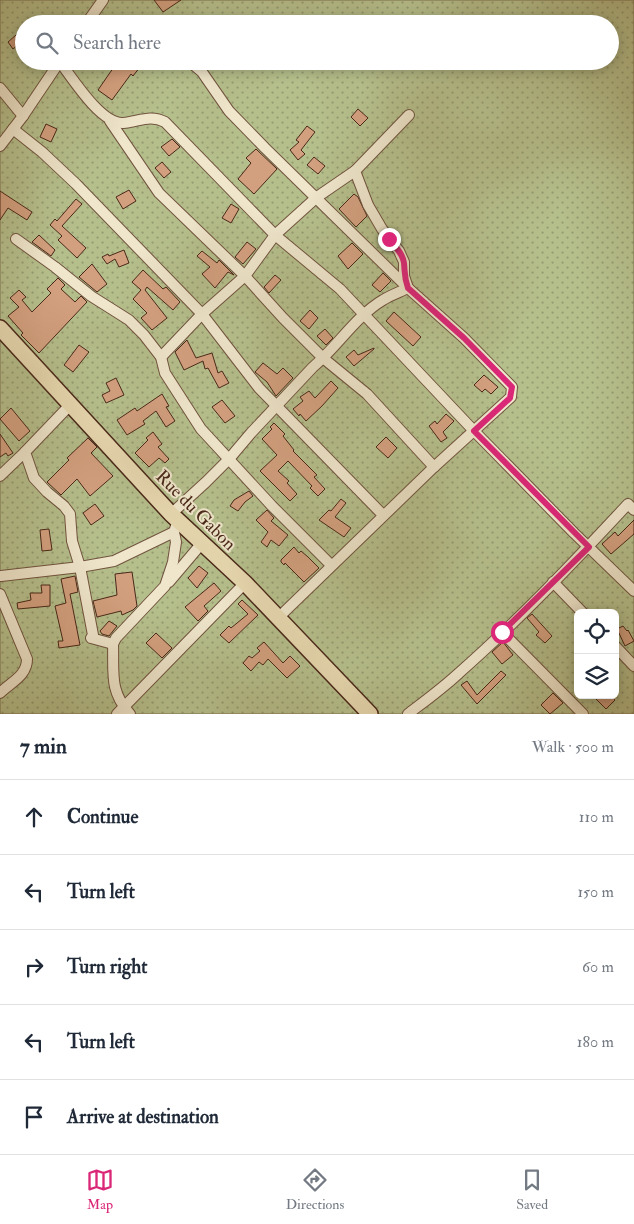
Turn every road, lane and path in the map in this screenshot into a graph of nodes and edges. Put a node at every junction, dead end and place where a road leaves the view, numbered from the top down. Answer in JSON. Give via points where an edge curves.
{"nodes":[{"id":1,"x":103,"y":0,"type":"edge"},
{"id":2,"x":92,"y":15,"type":"edge"},
{"id":3,"x":55,"y":70,"type":"edge"},
{"id":4,"x":66,"y":70,"type":"edge"},
{"id":5,"x":200,"y":70,"type":"edge"},
{"id":6,"x":0,"y":88,"type":"edge"},
{"id":7,"x":409,"y":115,"type":"dead end"},
{"id":8,"x":23,"y":116,"type":"junction"},
{"id":9,"x":110,"y":121,"type":"junction"},
{"id":10,"x":13,"y":129,"type":"junction"},
{"id":11,"x":0,"y":146,"type":"edge"},
{"id":12,"x":355,"y":172,"type":"junction"},
{"id":13,"x":317,"y":197,"type":"junction"},
{"id":14,"x":275,"y":235,"type":"junction"},
{"id":15,"x":16,"y":239,"type":"dead end"},
{"id":16,"x":245,"y":276,"type":"junction"},
{"id":17,"x":408,"y":288,"type":"junction"},
{"id":18,"x":202,"y":314,"type":"junction"},
{"id":19,"x":364,"y":315,"type":"junction"},
{"id":20,"x":2,"y":333,"type":"edge"},
{"id":21,"x":161,"y":357,"type":"junction"},
{"id":22,"x":323,"y":358,"type":"junction"},
{"id":23,"x":70,"y":405,"type":"junction"},
{"id":24,"x":276,"y":406,"type":"junction"},
{"id":25,"x":474,"y":431,"type":"junction"},
{"id":26,"x":25,"y":452,"type":"junction"},
{"id":27,"x":229,"y":459,"type":"junction"},
{"id":28,"x":434,"y":467,"type":"junction"},
{"id":29,"x":0,"y":476,"type":"edge"},
{"id":30,"x":632,"y":504,"type":"edge"},
{"id":31,"x":383,"y":515,"type":"junction"},
{"id":32,"x":174,"y":522,"type":"junction"},
{"id":33,"x":202,"y":543,"type":"junction"},
{"id":34,"x":589,"y":547,"type":"junction"},
{"id":35,"x":331,"y":565,"type":"junction"},
{"id":36,"x":80,"y":567,"type":"junction"},
{"id":37,"x":1,"y":573,"type":"edge"},
{"id":38,"x":553,"y":582,"type":"junction"},
{"id":39,"x":245,"y":583,"type":"junction"},
{"id":40,"x":165,"y":586,"type":"junction"},
{"id":41,"x":634,"y":591,"type":"edge"},
{"id":42,"x":0,"y":594,"type":"edge"},
{"id":43,"x":579,"y":609,"type":"edge"},
{"id":44,"x":279,"y":617,"type":"junction"},
{"id":45,"x":502,"y":632,"type":"junction"},
{"id":46,"x":113,"y":644,"type":"junction"},
{"id":47,"x":619,"y":650,"type":"edge"},
{"id":48,"x":634,"y":666,"type":"edge"},
{"id":49,"x":0,"y":693,"type":"edge"},
{"id":50,"x":124,"y":712,"type":"edge"},
{"id":51,"x":370,"y":714,"type":"edge"},
{"id":52,"x":408,"y":714,"type":"edge"},
{"id":53,"x":583,"y":714,"type":"edge"}],
"edges":[{"from":1,"to":2,"type":"street"},
{"from":3,"to":8,"type":"street"},
{"from":4,"to":9,"type":"street"},
{"from":5,"to":13,"type":"street","via":[[229,111]]},
{"from":6,"to":8,"type":"street"},
{"from":7,"to":12,"type":"street"},
{"from":8,"to":10,"type":"street"},
{"from":9,"to":14,"type":"street","via":[[120,123],[154,118],[164,122]]},
{"from":9,"to":16,"type":"street","via":[[159,193]]},
{"from":10,"to":11,"type":"street"},
{"from":10,"to":18,"type":"street","via":[[69,178]]},
{"from":12,"to":13,"type":"street"},
{"from":12,"to":17,"type":"street","via":[[368,205],[399,251]]},
{"from":13,"to":14,"type":"street"},
{"from":13,"to":17,"type":"street"},
{"from":14,"to":16,"type":"street"},
{"from":14,"to":19,"type":"street","via":[[340,289]]},
{"from":15,"to":21,"type":"street","via":[[90,296],[129,320]]},
{"from":16,"to":18,"type":"street"},
{"from":16,"to":22,"type":"street"},
{"from":17,"to":19,"type":"street","via":[[382,300]]},
{"from":17,"to":25,"type":"street","via":[[512,387],[510,398]]},
{"from":18,"to":21,"type":"street"},
{"from":18,"to":24,"type":"street"},
{"from":19,"to":22,"type":"street"},
{"from":19,"to":25,"type":"street"},
{"from":20,"to":23,"type":"highway","name":"Rue du Gabon"},
{"from":21,"to":27,"type":"street","via":[[165,373],[201,429]]},
{"from":22,"to":24,"type":"street"},
{"from":22,"to":28,"type":"street","via":[[367,394]]},
{"from":23,"to":26,"type":"street"},
{"from":23,"to":32,"type":"highway","name":"Rue du Gabon"},
{"from":24,"to":27,"type":"street"},
{"from":24,"to":31,"type":"street"},
{"from":25,"to":28,"type":"street"},
{"from":25,"to":34,"type":"street"},
{"from":26,"to":29,"type":"street"},
{"from":26,"to":36,"type":"street","via":[[34,478],[70,514],[72,541]]},
{"from":27,"to":32,"type":"street"},
{"from":27,"to":35,"type":"street"},
{"from":28,"to":31,"type":"street"},
{"from":30,"to":34,"type":"street"},
{"from":31,"to":35,"type":"street"},
{"from":32,"to":33,"type":"highway","name":"Rue du Gabon"},
{"from":32,"to":36,"type":"street","via":[[114,561]]},
{"from":32,"to":40,"type":"street","via":[[176,542]]},
{"from":33,"to":39,"type":"highway","name":"Rue du Gabon"},
{"from":33,"to":40,"type":"street"},
{"from":34,"to":38,"type":"street"},
{"from":34,"to":41,"type":"street"},
{"from":35,"to":44,"type":"street"},
{"from":36,"to":37,"type":"street"},
{"from":36,"to":46,"type":"street","via":[[91,638]]},
{"from":37,"to":42,"type":"street"},
{"from":38,"to":43,"type":"street"},
{"from":38,"to":45,"type":"street"},
{"from":39,"to":44,"type":"highway","name":"Rue du Gabon"},
{"from":39,"to":50,"type":"street"},
{"from":40,"to":46,"type":"street"},
{"from":42,"to":49,"type":"street","via":[[27,659],[23,674]]},
{"from":44,"to":51,"type":"highway","name":"Rue du Gabon"},
{"from":45,"to":52,"type":"street","via":[[459,674]]},
{"from":45,"to":53,"type":"street"},
{"from":46,"to":50,"type":"street","via":[[114,688]]},
{"from":47,"to":48,"type":"street"}]}
